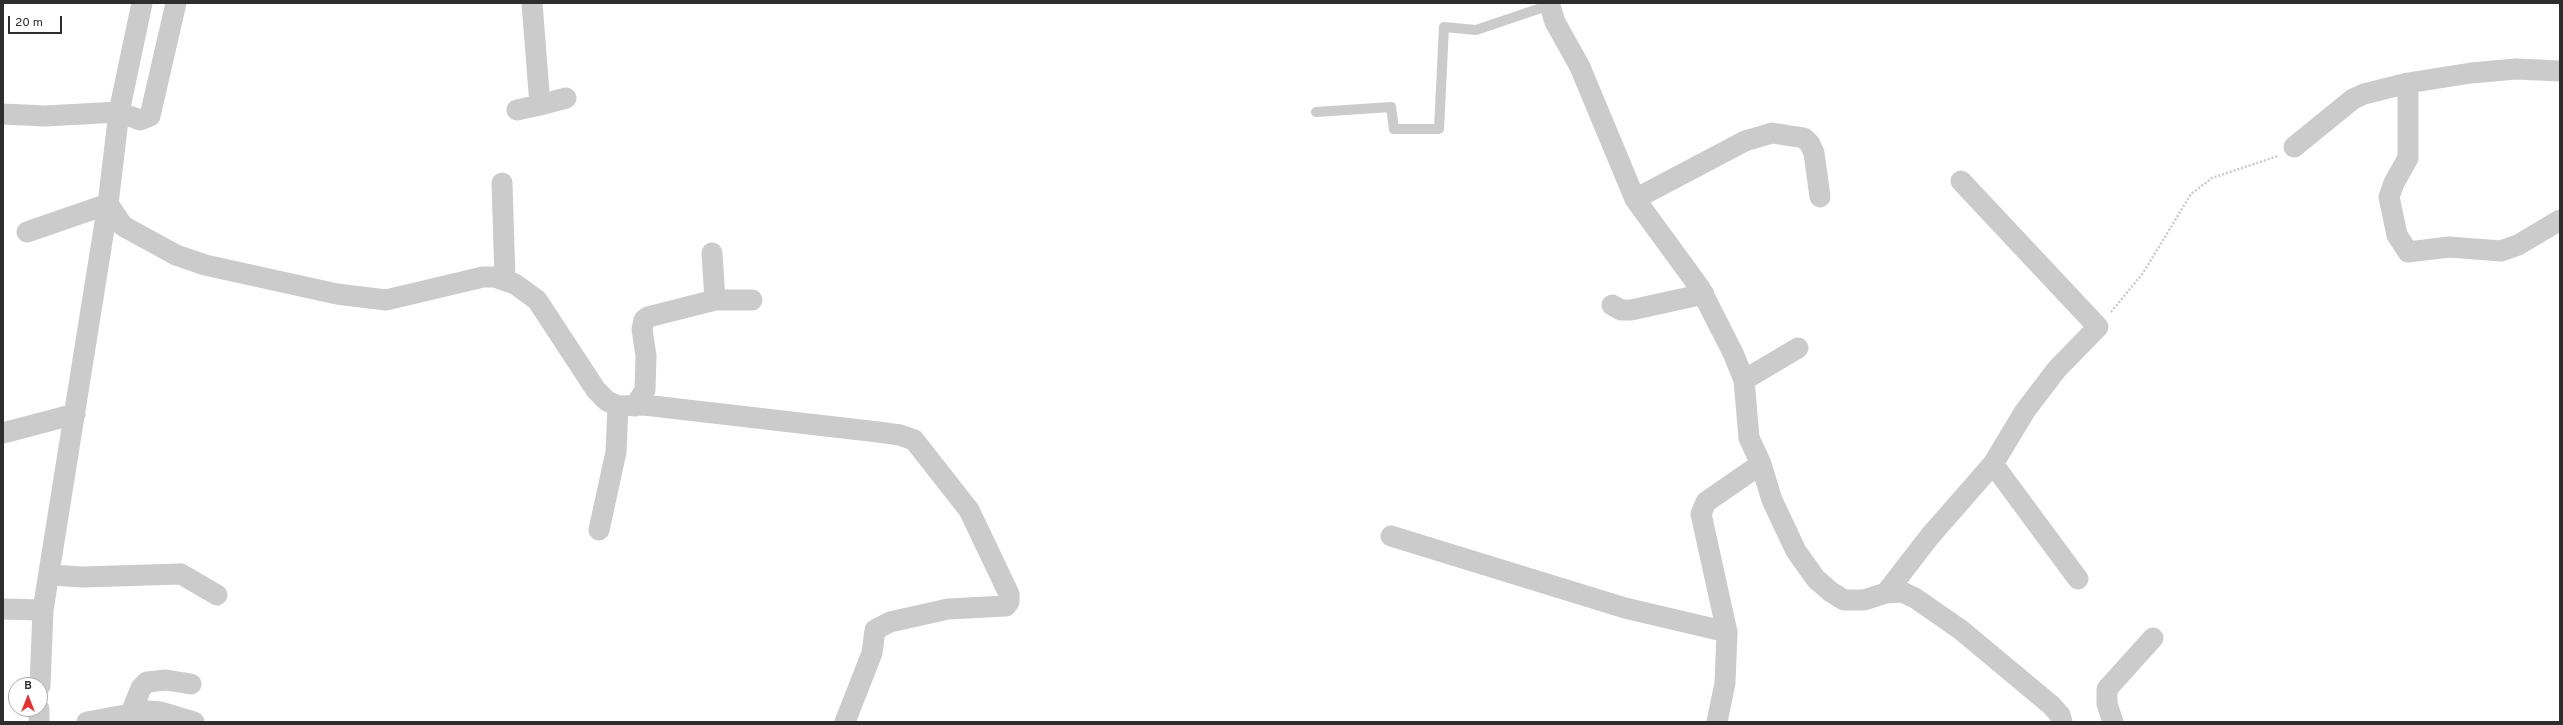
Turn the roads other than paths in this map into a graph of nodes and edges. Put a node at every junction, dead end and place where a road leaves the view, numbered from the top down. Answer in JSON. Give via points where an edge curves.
{"nodes":[{"id":1,"x":142,"y":3,"type":"edge"},
{"id":2,"x":176,"y":3,"type":"edge"},
{"id":3,"x":532,"y":3,"type":"edge"},
{"id":4,"x":1549,"y":4,"type":"edge"},
{"id":5,"x":2560,"y":71,"type":"edge"},
{"id":6,"x":2408,"y":82,"type":"junction"},
{"id":7,"x":566,"y":98,"type":"dead end"},
{"id":8,"x":540,"y":105,"type":"junction"},
{"id":9,"x":517,"y":110,"type":"dead end"},
{"id":10,"x":119,"y":112,"type":"junction"},
{"id":11,"x":1316,"y":112,"type":"dead end"},
{"id":12,"x":3,"y":114,"type":"edge"},
{"id":13,"x":2294,"y":147,"type":"road end"},
{"id":14,"x":1961,"y":180,"type":"dead end"},
{"id":15,"x":502,"y":183,"type":"dead end"},
{"id":16,"x":1820,"y":197,"type":"dead end"},
{"id":17,"x":1635,"y":199,"type":"junction"},
{"id":18,"x":108,"y":204,"type":"junction"},
{"id":19,"x":2560,"y":220,"type":"edge"},
{"id":20,"x":27,"y":232,"type":"dead end"},
{"id":21,"x":712,"y":253,"type":"dead end"},
{"id":22,"x":505,"y":279,"type":"junction"},
{"id":23,"x":1704,"y":294,"type":"junction"},
{"id":24,"x":715,"y":300,"type":"junction"},
{"id":25,"x":752,"y":300,"type":"dead end"},
{"id":26,"x":1612,"y":305,"type":"dead end"},
{"id":27,"x":1798,"y":348,"type":"dead end"},
{"id":28,"x":1744,"y":380,"type":"junction"},
{"id":29,"x":626,"y":406,"type":"junction"},
{"id":30,"x":74,"y":414,"type":"junction"},
{"id":31,"x":3,"y":433,"type":"edge"},
{"id":32,"x":1761,"y":464,"type":"junction"},
{"id":33,"x":1992,"y":464,"type":"junction"},
{"id":34,"x":599,"y":530,"type":"dead end"},
{"id":35,"x":1391,"y":536,"type":"dead end"},
{"id":36,"x":50,"y":575,"type":"junction"},
{"id":37,"x":2078,"y":579,"type":"dead end"},
{"id":38,"x":1886,"y":593,"type":"junction"},
{"id":39,"x":217,"y":595,"type":"dead end"},
{"id":40,"x":3,"y":609,"type":"edge"},
{"id":41,"x":43,"y":610,"type":"junction"},
{"id":42,"x":1727,"y":632,"type":"junction"},
{"id":43,"x":2153,"y":638,"type":"dead end"},
{"id":44,"x":40,"y":677,"type":"edge"},
{"id":45,"x":191,"y":684,"type":"dead end"},
{"id":46,"x":131,"y":713,"type":"junction"},
{"id":47,"x":87,"y":722,"type":"edge"},
{"id":48,"x":194,"y":722,"type":"edge"},
{"id":49,"x":845,"y":722,"type":"edge"},
{"id":50,"x":1717,"y":722,"type":"edge"},
{"id":51,"x":2062,"y":722,"type":"edge"},
{"id":52,"x":2113,"y":722,"type":"edge"}],
"edges":[{"from":1,"to":10,"type":"street"},
{"from":2,"to":10,"type":"street","via":[[150,116],[140,120]]},
{"from":3,"to":8,"type":"street"},
{"from":4,"to":11,"type":"lane","via":[[1476,30],[1444,27],[1439,128],[1394,129],[1391,107]]},
{"from":4,"to":17,"type":"street","via":[[1580,67]]},
{"from":5,"to":6,"type":"street","via":[[2495,70]]},
{"from":6,"to":13,"type":"street","via":[[2353,99]]},
{"from":6,"to":19,"type":"street","via":[[2408,158],[2389,197],[2396,235],[2408,252],[2449,247],[2501,251],[2518,245]]},
{"from":7,"to":8,"type":"street"},
{"from":8,"to":9,"type":"street"},
{"from":10,"to":12,"type":"street","via":[[44,116]]},
{"from":10,"to":18,"type":"street"},
{"from":14,"to":33,"type":"street","via":[[2098,327],[2057,369],[2025,411]]},
{"from":15,"to":22,"type":"street"},
{"from":16,"to":17,"type":"street","via":[[1814,153],[1810,144],[1804,138],[1772,133],[1745,142]]},
{"from":17,"to":23,"type":"street"},
{"from":18,"to":20,"type":"street"},
{"from":18,"to":22,"type":"street","via":[[123,226],[184,258],[213,267],[337,294],[386,300],[483,277]]},
{"from":18,"to":30,"type":"street"},
{"from":21,"to":24,"type":"street"},
{"from":22,"to":29,"type":"street","via":[[537,300],[596,390],[607,401]]},
{"from":23,"to":26,"type":"street","via":[[1631,310],[1621,310]]},
{"from":23,"to":28,"type":"street"},
{"from":24,"to":25,"type":"street"},
{"from":24,"to":29,"type":"street","via":[[644,320],[642,329],[646,356],[645,390]]},
{"from":27,"to":28,"type":"street"},
{"from":28,"to":32,"type":"street","via":[[1749,438]]},
{"from":29,"to":34,"type":"street"},
{"from":29,"to":49,"type":"street","via":[[644,405],[900,435],[919,444],[969,510],[1009,594],[1009,602],[1006,606],[948,609],[890,622],[875,630],[872,654]]},
{"from":30,"to":31,"type":"street"},
{"from":30,"to":36,"type":"street"},
{"from":32,"to":38,"type":"street","via":[[1772,500],[1796,551],[1816,579],[1844,600],[1864,600]]},
{"from":32,"to":42,"type":"street","via":[[1706,502],[1701,514]]},
{"from":33,"to":37,"type":"street"},
{"from":33,"to":38,"type":"street","via":[[1930,536]]},
{"from":35,"to":42,"type":"street","via":[[1625,608]]},
{"from":36,"to":39,"type":"street","via":[[83,577],[181,574]]},
{"from":36,"to":41,"type":"street"},
{"from":38,"to":51,"type":"street","via":[[1902,592],[1915,598],[1961,630],[2051,705],[2060,715]]},
{"from":40,"to":41,"type":"street"},
{"from":41,"to":44,"type":"street"},
{"from":42,"to":50,"type":"street","via":[[1725,683]]},
{"from":43,"to":52,"type":"street","via":[[2107,689],[2107,704]]},
{"from":45,"to":46,"type":"street","via":[[166,680],[147,682],[141,688]]},
{"from":46,"to":47,"type":"street"},
{"from":46,"to":48,"type":"street","via":[[161,712]]}]}
